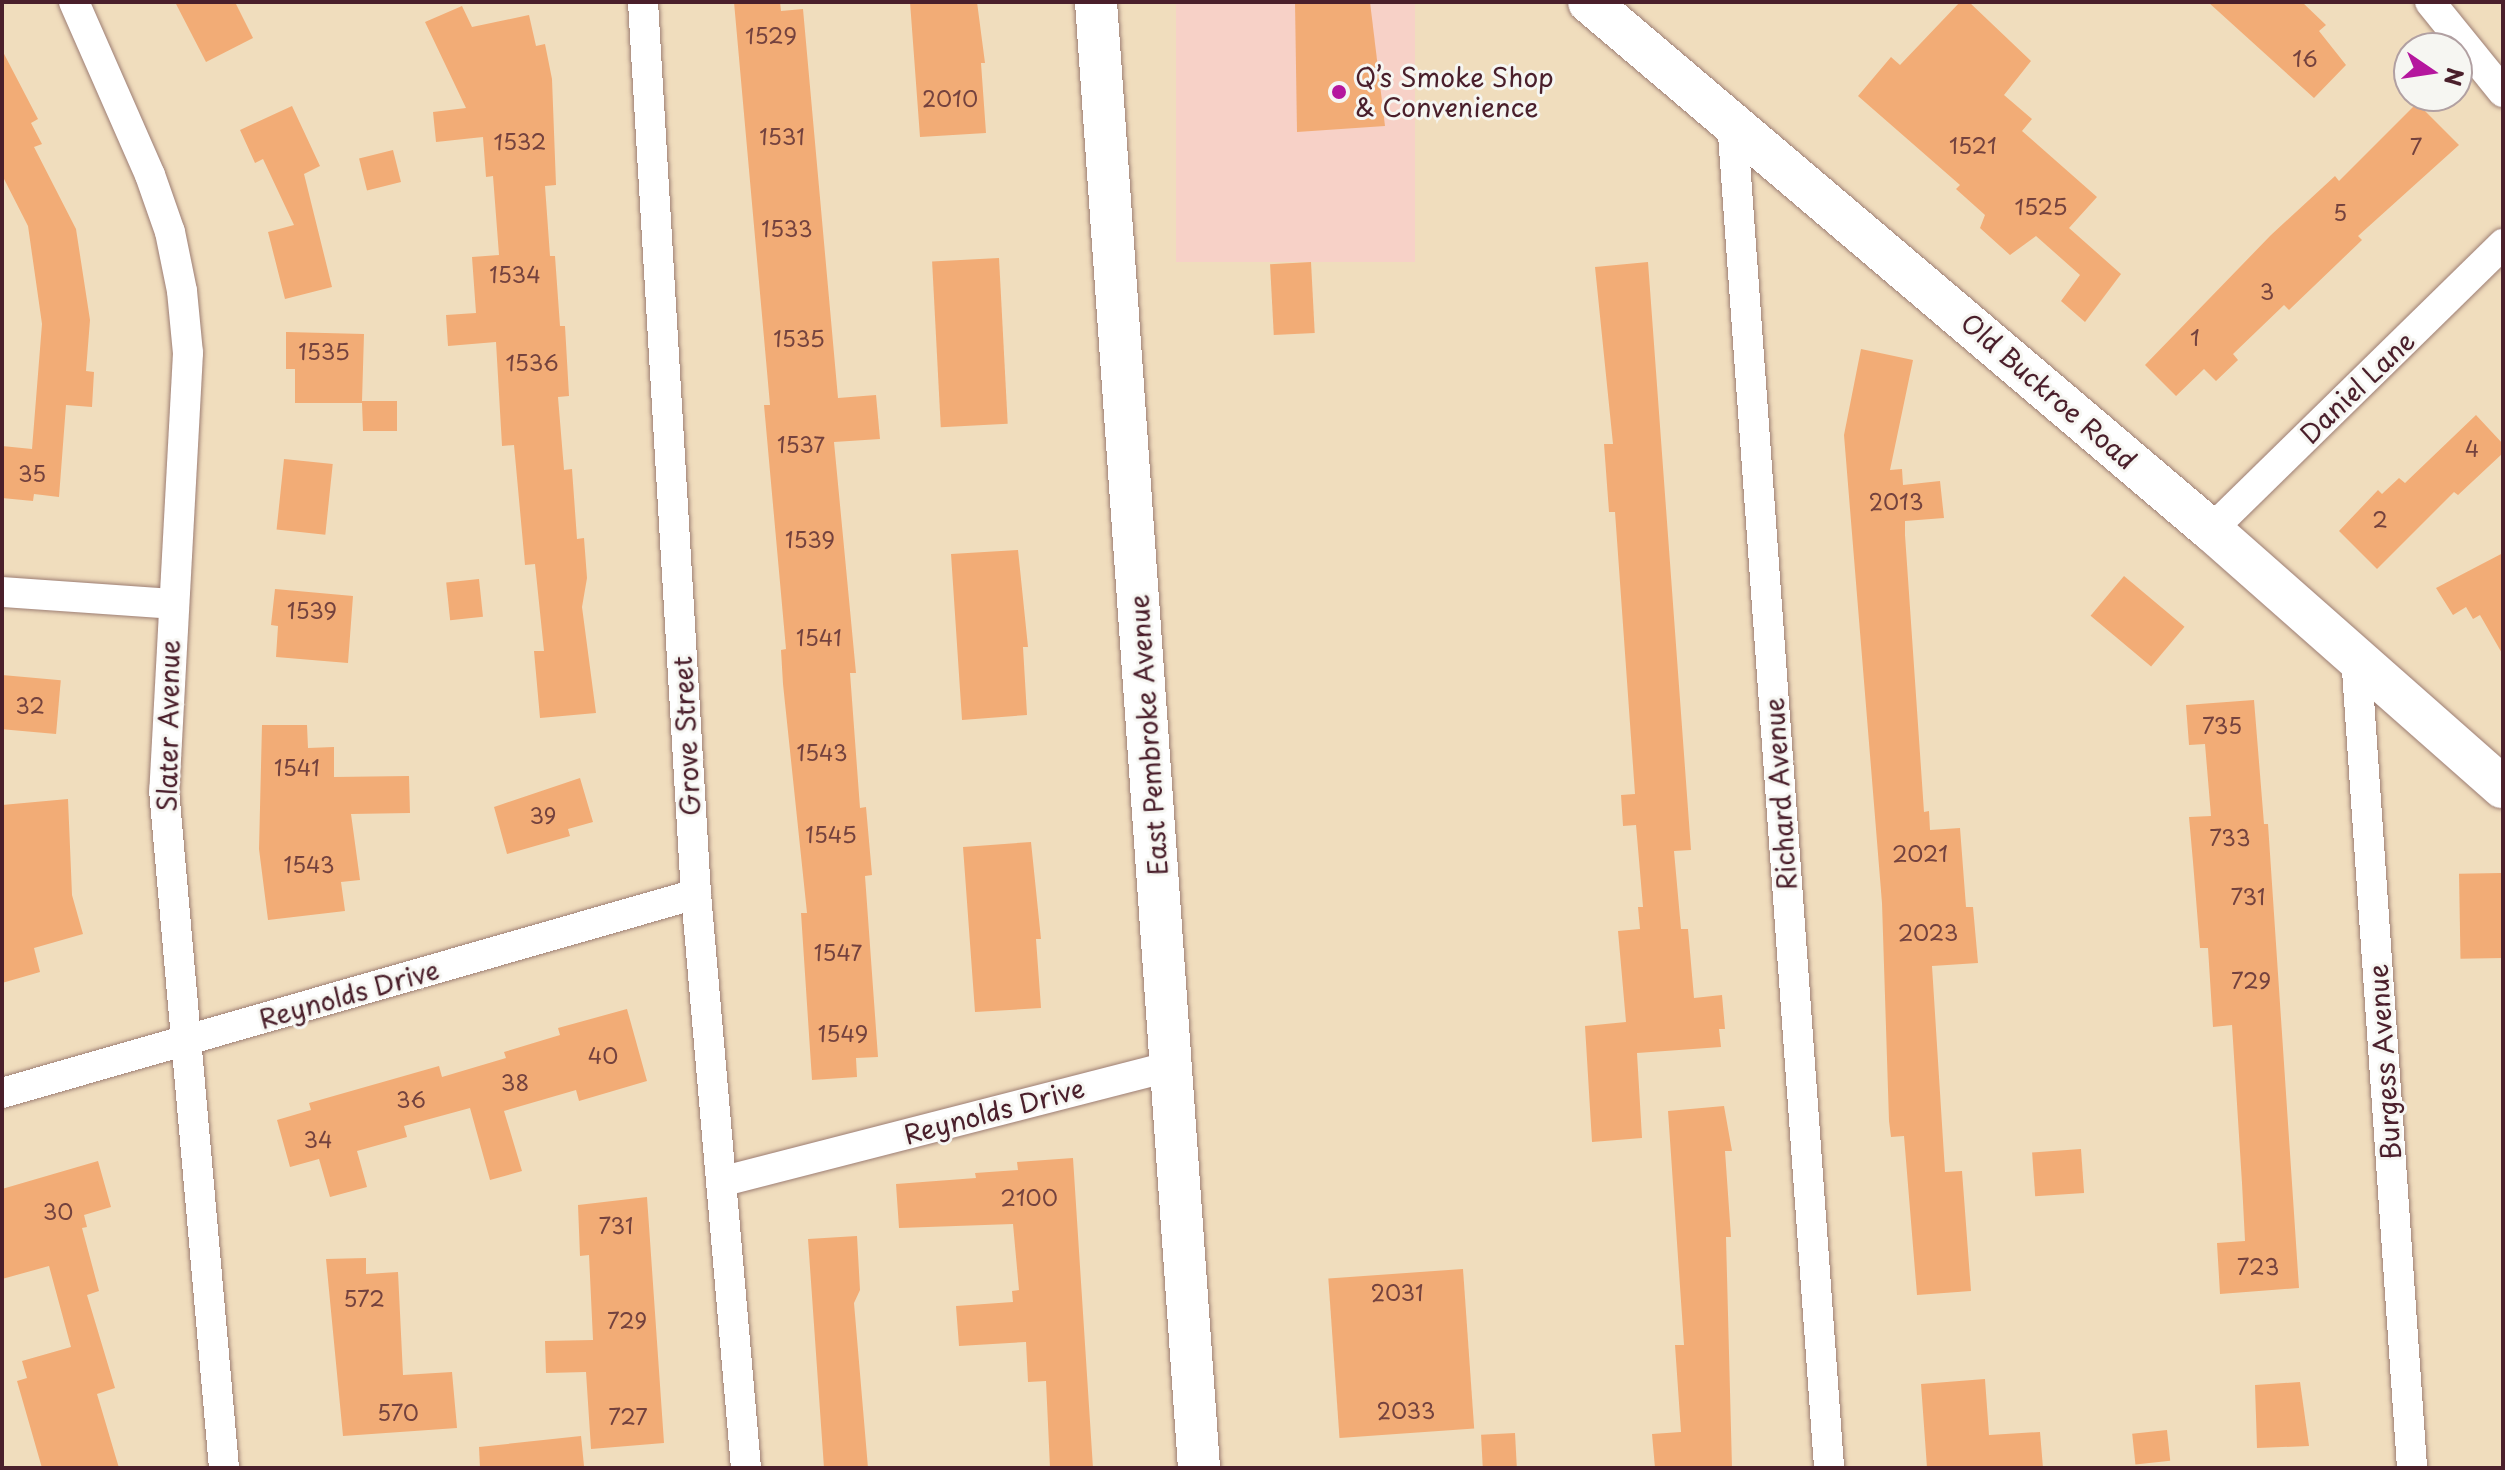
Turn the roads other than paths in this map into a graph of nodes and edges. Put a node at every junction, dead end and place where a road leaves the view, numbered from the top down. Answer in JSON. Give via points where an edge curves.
{"nodes":[{"id":1,"x":74,"y":2,"type":"edge"},
{"id":2,"x":643,"y":2,"type":"edge"},
{"id":3,"x":1589,"y":2,"type":"edge"},
{"id":4,"x":2430,"y":2,"type":"edge"},
{"id":5,"x":1104,"y":13,"type":"edge"},
{"id":6,"x":2503,"y":92,"type":"edge"},
{"id":7,"x":1732,"y":120,"type":"junction"},
{"id":8,"x":2503,"y":244,"type":"edge"},
{"id":9,"x":2211,"y":530,"type":"junction"},
{"id":10,"x":2,"y":592,"type":"edge"},
{"id":11,"x":172,"y":604,"type":"junction"},
{"id":12,"x":2356,"y":656,"type":"junction"},
{"id":13,"x":2503,"y":787,"type":"edge"},
{"id":14,"x":696,"y":894,"type":"junction"},
{"id":15,"x":189,"y":1041,"type":"junction"},
{"id":16,"x":1171,"y":1066,"type":"junction"},
{"id":17,"x":2,"y":1093,"type":"edge"},
{"id":18,"x":724,"y":1181,"type":"junction"},
{"id":19,"x":224,"y":1468,"type":"edge"},
{"id":20,"x":746,"y":1468,"type":"edge"},
{"id":21,"x":1199,"y":1468,"type":"edge"},
{"id":22,"x":1829,"y":1468,"type":"edge"},
{"id":23,"x":2412,"y":1468,"type":"edge"}],
"edges":[{"from":1,"to":11,"type":"street","name":"Slater Avenue","via":[[150,175],[170,232],[182,291],[188,353]]},
{"from":2,"to":14,"type":"street","name":"Grove Street"},
{"from":3,"to":7,"type":"main road","name":"Old Buckroe Road"},
{"from":4,"to":6,"type":"street"},
{"from":5,"to":16,"type":"main road","name":"East Pembroke Avenue"},
{"from":7,"to":9,"type":"main road","name":"Old Buckroe Road"},
{"from":7,"to":22,"type":"street","name":"Richard Avenue"},
{"from":8,"to":9,"type":"street","name":"Daniel Lane"},
{"from":9,"to":12,"type":"main road","name":"Old Buckroe Road"},
{"from":10,"to":11,"type":"street"},
{"from":11,"to":15,"type":"street","name":"Slater Avenue","via":[[164,790]]},
{"from":12,"to":13,"type":"main road","name":"Old Buckroe Road"},
{"from":12,"to":23,"type":"street","name":"Burgess Avenue"},
{"from":14,"to":15,"type":"street","name":"Reynolds Drive"},
{"from":14,"to":18,"type":"street","name":"Grove Street"},
{"from":15,"to":17,"type":"street","name":"Reynolds Drive"},
{"from":15,"to":19,"type":"street","name":"Slater Avenue"},
{"from":16,"to":18,"type":"street","name":"Reynolds Drive"},
{"from":16,"to":21,"type":"main road","name":"East Pembroke Avenue"},
{"from":18,"to":20,"type":"street","name":"Grove Street"}]}
